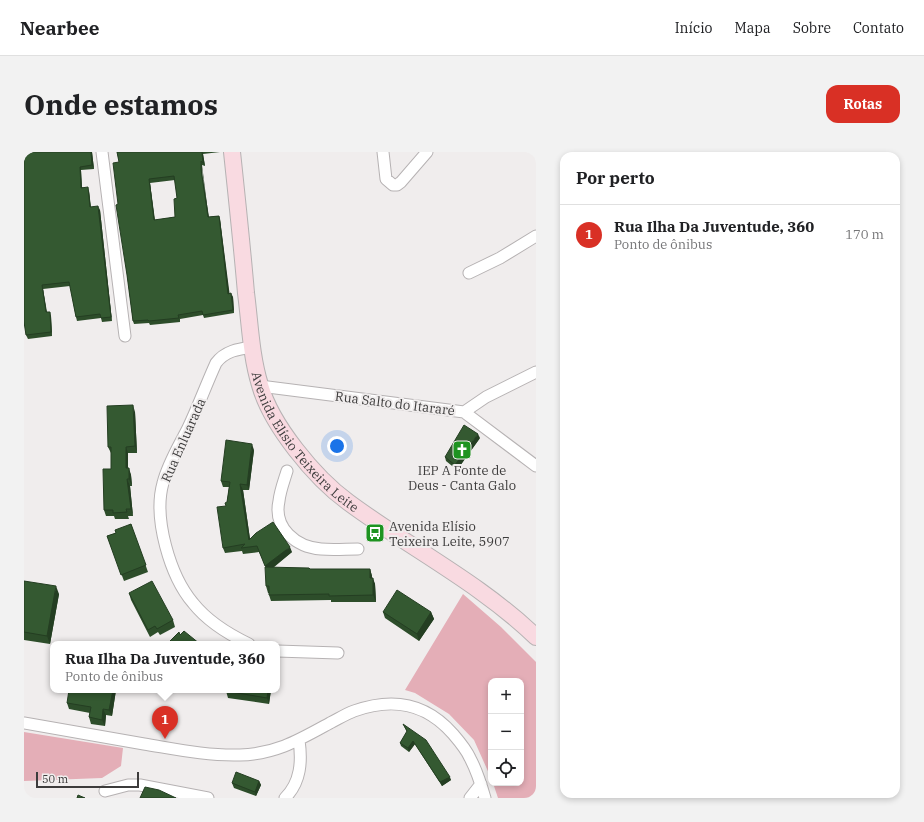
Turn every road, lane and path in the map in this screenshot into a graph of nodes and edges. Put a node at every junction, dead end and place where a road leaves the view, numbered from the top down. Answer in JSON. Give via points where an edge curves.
{"nodes":[{"id":1,"x":102,"y":152,"type":"edge"},
{"id":2,"x":232,"y":152,"type":"edge"},
{"id":3,"x":383,"y":152,"type":"edge"},
{"id":4,"x":426,"y":152,"type":"edge"},
{"id":5,"x":536,"y":236,"type":"edge"},
{"id":6,"x":469,"y":273,"type":"dead end"},
{"id":7,"x":125,"y":336,"type":"dead end"},
{"id":8,"x":252,"y":347,"type":"junction"},
{"id":9,"x":536,"y":372,"type":"edge"},
{"id":10,"x":260,"y":386,"type":"junction"},
{"id":11,"x":464,"y":412,"type":"junction"},
{"id":12,"x":536,"y":466,"type":"edge"},
{"id":13,"x":287,"y":471,"type":"dead end"},
{"id":14,"x":358,"y":549,"type":"dead end"},
{"id":15,"x":536,"y":637,"type":"edge"},
{"id":16,"x":243,"y":641,"type":"edge"},
{"id":17,"x":280,"y":651,"type":"edge"},
{"id":18,"x":338,"y":653,"type":"dead end"},
{"id":19,"x":24,"y":723,"type":"edge"},
{"id":20,"x":299,"y":740,"type":"junction"},
{"id":21,"x":480,"y":784,"type":"junction"},
{"id":22,"x":105,"y":791,"type":"dead end"},
{"id":23,"x":208,"y":798,"type":"edge"},
{"id":24,"x":285,"y":798,"type":"edge"},
{"id":25,"x":470,"y":798,"type":"edge"},
{"id":26,"x":485,"y":798,"type":"edge"}],
"edges":[{"from":1,"to":7,"type":"street"},
{"from":2,"to":8,"type":"main road","name":"Avenida Elísio Teixeira Leite"},
{"from":3,"to":4,"type":"street","via":[[386,179],[393,185],[401,182]]},
{"from":5,"to":6,"type":"street"},
{"from":8,"to":10,"type":"main road","name":"Avenida Elísio Teixeira Leite"},
{"from":8,"to":16,"type":"street","name":"Rua Enluarada","via":[[220,357],[168,467],[162,483],[160,502],[163,534],[175,575],[192,603],[211,622]]},
{"from":9,"to":11,"type":"street","via":[[486,397]]},
{"from":10,"to":11,"type":"street","name":"Rua Salto do Itararé"},
{"from":10,"to":15,"type":"main road","name":"Avenida Elísio Teixeira Leite","via":[[274,418],[296,450],[327,484],[347,502],[470,584]]},
{"from":11,"to":12,"type":"street","name":"Rua Salto do Itararé"},
{"from":13,"to":14,"type":"street","via":[[278,502],[279,518],[285,532],[296,542],[308,547]]},
{"from":17,"to":18,"type":"street"},
{"from":19,"to":20,"type":"street","via":[[213,754],[262,754]]},
{"from":20,"to":21,"type":"street","via":[[354,711],[391,703],[408,705],[422,709],[451,732],[470,757]]},
{"from":20,"to":24,"type":"street","via":[[301,755],[298,777]]},
{"from":21,"to":25,"type":"street"},
{"from":21,"to":26,"type":"street"},
{"from":22,"to":23,"type":"street","via":[[128,785],[140,785]]}]}
